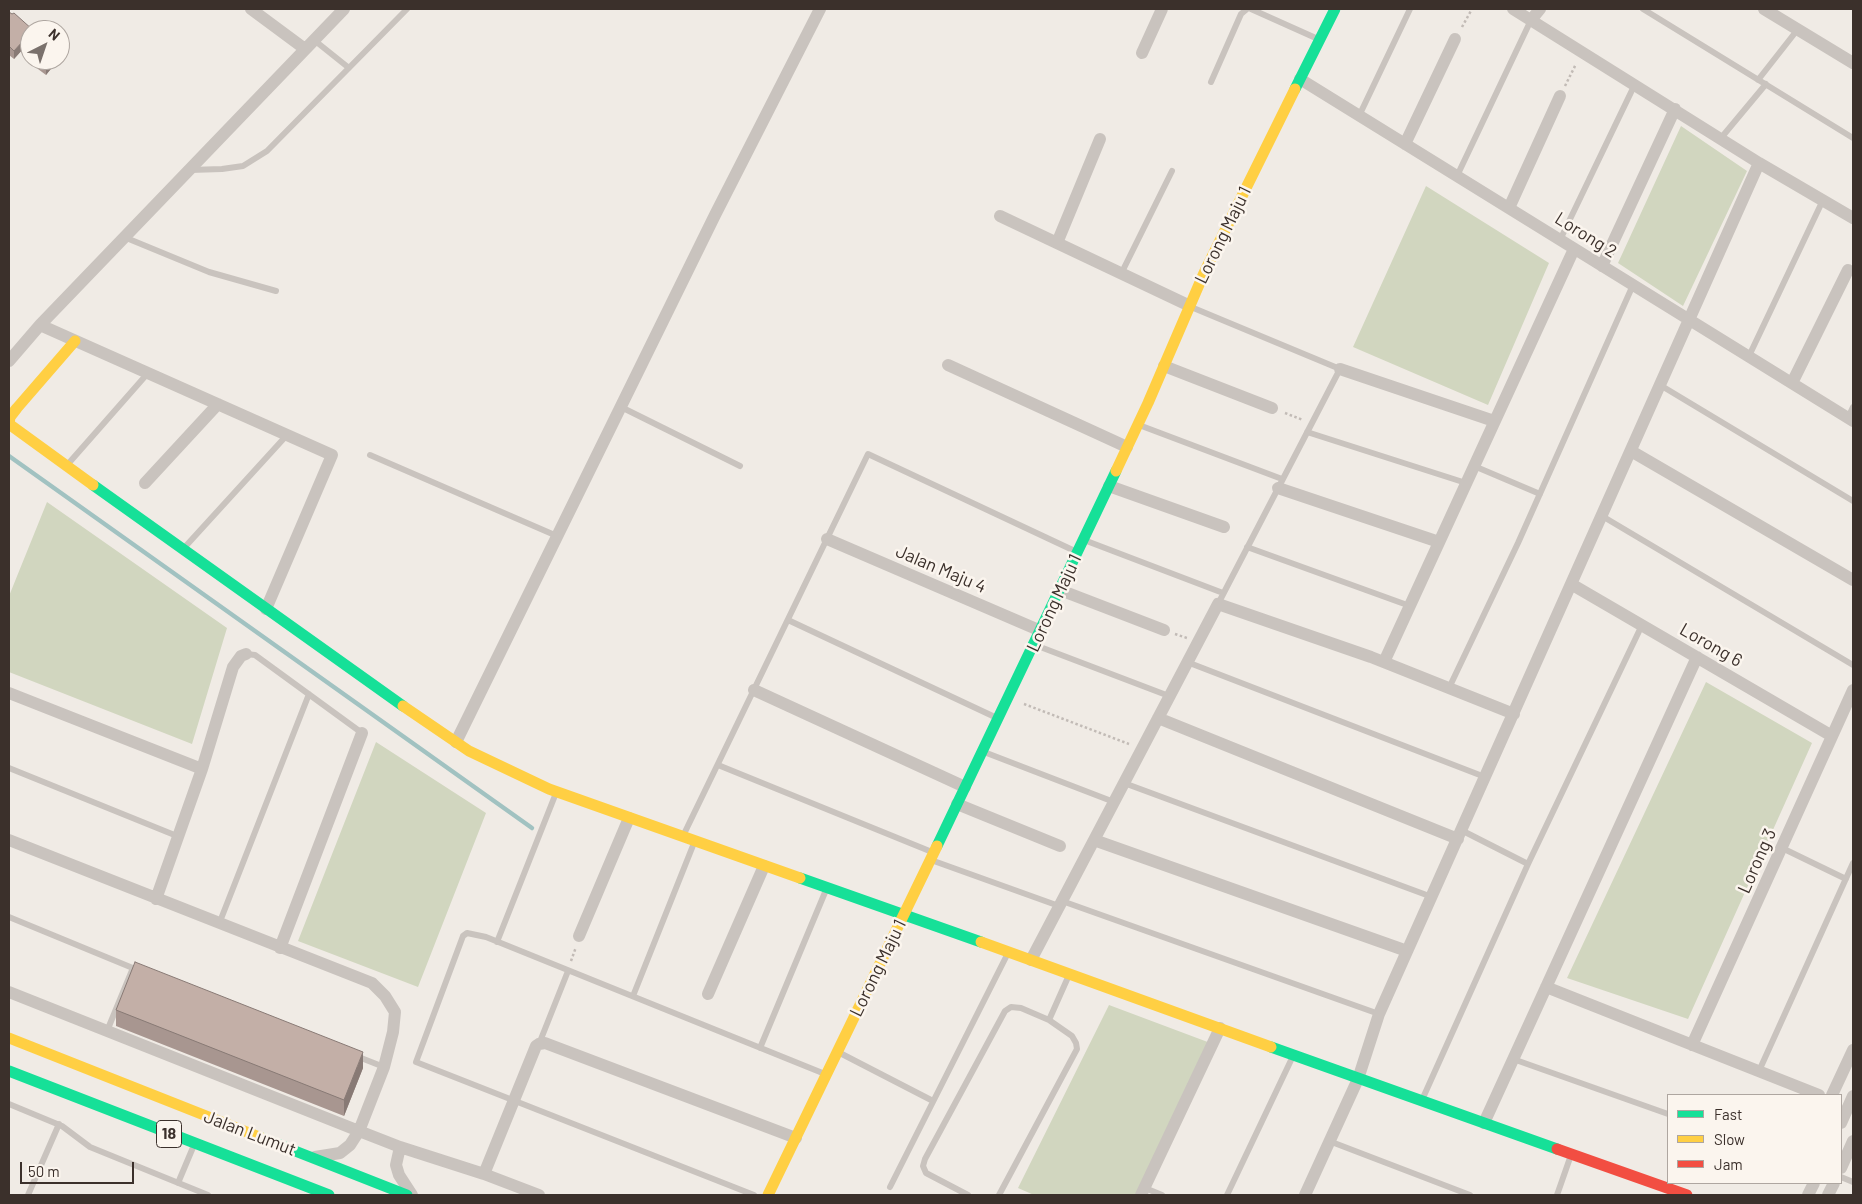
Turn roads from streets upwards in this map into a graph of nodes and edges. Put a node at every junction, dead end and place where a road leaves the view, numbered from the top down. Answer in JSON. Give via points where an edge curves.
{"nodes":[{"id":1,"x":251,"y":9,"type":"edge"},
{"id":2,"x":344,"y":9,"type":"edge"},
{"id":3,"x":820,"y":9,"type":"edge"},
{"id":4,"x":1162,"y":9,"type":"edge"},
{"id":5,"x":1335,"y":9,"type":"edge"},
{"id":6,"x":1513,"y":9,"type":"edge"},
{"id":7,"x":1540,"y":9,"type":"edge"},
{"id":8,"x":1764,"y":9,"type":"edge"},
{"id":9,"x":1531,"y":20,"type":"junction"},
{"id":10,"x":1455,"y":39,"type":"road end"},
{"id":11,"x":310,"y":44,"type":"junction"},
{"id":12,"x":1142,"y":53,"type":"dead end"},
{"id":13,"x":1853,"y":63,"type":"edge"},
{"id":14,"x":1300,"y":80,"type":"junction"},
{"id":15,"x":1560,"y":96,"type":"road end"},
{"id":16,"x":1675,"y":109,"type":"junction"},
{"id":17,"x":1100,"y":139,"type":"dead end"},
{"id":18,"x":1405,"y":144,"type":"junction"},
{"id":19,"x":1760,"y":163,"type":"junction"},
{"id":20,"x":1509,"y":208,"type":"junction"},
{"id":21,"x":1000,"y":216,"type":"dead end"},
{"id":22,"x":1853,"y":218,"type":"edge"},
{"id":23,"x":1057,"y":243,"type":"junction"},
{"id":24,"x":1574,"y":249,"type":"junction"},
{"id":25,"x":1602,"y":266,"type":"junction"},
{"id":26,"x":1848,"y":270,"type":"dead end"},
{"id":27,"x":1190,"y":306,"type":"junction"},
{"id":28,"x":1690,"y":320,"type":"junction"},
{"id":29,"x":40,"y":325,"type":"junction"},
{"id":30,"x":75,"y":341,"type":"junction"},
{"id":31,"x":9,"y":361,"type":"edge"},
{"id":32,"x":948,"y":365,"type":"dead end"},
{"id":33,"x":1164,"y":366,"type":"junction"},
{"id":34,"x":1340,"y":368,"type":"road end"},
{"id":35,"x":1792,"y":383,"type":"junction"},
{"id":36,"x":218,"y":404,"type":"junction"},
{"id":37,"x":1272,"y":408,"type":"road end"},
{"id":38,"x":1852,"y":415,"type":"edge"},
{"id":39,"x":1494,"y":421,"type":"junction"},
{"id":40,"x":1127,"y":447,"type":"junction"},
{"id":41,"x":1631,"y":450,"type":"junction"},
{"id":42,"x":145,"y":483,"type":"dead end"},
{"id":43,"x":1280,"y":483,"type":"road end"},
{"id":44,"x":1109,"y":486,"type":"junction"},
{"id":45,"x":1224,"y":527,"type":"dead end"},
{"id":46,"x":827,"y":539,"type":"road end"},
{"id":47,"x":1440,"y":542,"type":"junction"},
{"id":48,"x":1853,"y":580,"type":"edge"},
{"id":49,"x":1572,"y":584,"type":"junction"},
{"id":50,"x":1060,"y":590,"type":"junction"},
{"id":51,"x":266,"y":609,"type":"junction"},
{"id":52,"x":1164,"y":630,"type":"road end"},
{"id":53,"x":1041,"y":631,"type":"junction"},
{"id":54,"x":246,"y":654,"type":"road end"},
{"id":55,"x":1697,"y":657,"type":"junction"},
{"id":56,"x":1384,"y":662,"type":"junction"},
{"id":57,"x":754,"y":690,"type":"road end"},
{"id":58,"x":1853,"y":690,"type":"edge"},
{"id":59,"x":9,"y":693,"type":"edge"},
{"id":60,"x":1514,"y":714,"type":"junction"},
{"id":61,"x":1158,"y":718,"type":"junction"},
{"id":62,"x":362,"y":733,"type":"road end"},
{"id":63,"x":1832,"y":736,"type":"junction"},
{"id":64,"x":456,"y":742,"type":"junction"},
{"id":65,"x":202,"y":769,"type":"junction"},
{"id":66,"x":966,"y":787,"type":"junction"},
{"id":67,"x":957,"y":804,"type":"junction"},
{"id":68,"x":629,"y":818,"type":"junction"},
{"id":69,"x":1460,"y":834,"type":"junction"},
{"id":70,"x":9,"y":840,"type":"edge"},
{"id":71,"x":1094,"y":840,"type":"junction"},
{"id":72,"x":1060,"y":846,"type":"dead end"},
{"id":73,"x":764,"y":866,"type":"junction"},
{"id":74,"x":156,"y":899,"type":"junction"},
{"id":75,"x":903,"y":915,"type":"junction"},
{"id":76,"x":579,"y":936,"type":"road end"},
{"id":77,"x":280,"y":948,"type":"junction"},
{"id":78,"x":1407,"y":951,"type":"junction"},
{"id":79,"x":1031,"y":960,"type":"junction"},
{"id":80,"x":1546,"y":987,"type":"junction"},
{"id":81,"x":9,"y":992,"type":"edge"},
{"id":82,"x":708,"y":994,"type":"dead end"},
{"id":83,"x":1220,"y":1028,"type":"junction"},
{"id":84,"x":9,"y":1038,"type":"edge"},
{"id":85,"x":1692,"y":1045,"type":"junction"},
{"id":86,"x":1853,"y":1050,"type":"edge"},
{"id":87,"x":9,"y":1071,"type":"edge"},
{"id":88,"x":1358,"y":1079,"type":"junction"},
{"id":89,"x":1816,"y":1094,"type":"edge"},
{"id":90,"x":1832,"y":1094,"type":"edge"},
{"id":91,"x":1847,"y":1102,"type":"edge"},
{"id":92,"x":1842,"y":1120,"type":"edge"},
{"id":93,"x":1484,"y":1123,"type":"junction"},
{"id":94,"x":359,"y":1132,"type":"junction"},
{"id":95,"x":796,"y":1138,"type":"junction"},
{"id":96,"x":1853,"y":1142,"type":"edge"},
{"id":97,"x":400,"y":1147,"type":"junction"},
{"id":98,"x":313,"y":1158,"type":"junction"},
{"id":99,"x":1842,"y":1166,"type":"edge"},
{"id":100,"x":484,"y":1174,"type":"junction"},
{"id":101,"x":1143,"y":1191,"type":"edge"},
{"id":102,"x":329,"y":1195,"type":"edge"},
{"id":103,"x":407,"y":1195,"type":"edge"},
{"id":104,"x":412,"y":1195,"type":"edge"},
{"id":105,"x":539,"y":1195,"type":"edge"},
{"id":106,"x":768,"y":1195,"type":"edge"},
{"id":107,"x":1305,"y":1195,"type":"edge"},
{"id":108,"x":1687,"y":1195,"type":"edge"}],
"edges":[{"from":1,"to":11,"type":"street"},
{"from":2,"to":11,"type":"street"},
{"from":3,"to":64,"type":"street"},
{"from":4,"to":12,"type":"street"},
{"from":5,"to":14,"type":"street","name":"Lorong Maju 1"},
{"from":6,"to":9,"type":"street"},
{"from":7,"to":9,"type":"street"},
{"from":8,"to":13,"type":"street"},
{"from":9,"to":16,"type":"street"},
{"from":10,"to":18,"type":"street"},
{"from":11,"to":29,"type":"street"},
{"from":14,"to":18,"type":"street","name":"Lorong 2"},
{"from":14,"to":27,"type":"street","name":"Lorong Maju 1"},
{"from":15,"to":20,"type":"street"},
{"from":16,"to":19,"type":"street"},
{"from":16,"to":25,"type":"street"},
{"from":17,"to":23,"type":"street"},
{"from":18,"to":20,"type":"street","name":"Lorong 2"},
{"from":19,"to":22,"type":"street"},
{"from":19,"to":28,"type":"street"},
{"from":20,"to":24,"type":"street","name":"Lorong 2"},
{"from":21,"to":23,"type":"street"},
{"from":23,"to":27,"type":"street"},
{"from":24,"to":25,"type":"street","name":"Lorong 2"},
{"from":24,"to":39,"type":"street"},
{"from":25,"to":28,"type":"street","name":"Lorong 2"},
{"from":26,"to":35,"type":"street"},
{"from":27,"to":33,"type":"street","name":"Lorong Maju 1"},
{"from":28,"to":35,"type":"street","name":"Lorong 2"},
{"from":28,"to":41,"type":"street"},
{"from":29,"to":30,"type":"street"},
{"from":29,"to":31,"type":"street"},
{"from":30,"to":36,"type":"street"},
{"from":30,"to":51,"type":"street","via":[[17,408],[9,420],[11,426]]},
{"from":32,"to":40,"type":"street"},
{"from":33,"to":37,"type":"street"},
{"from":33,"to":40,"type":"street","name":"Lorong Maju 1"},
{"from":34,"to":39,"type":"street"},
{"from":35,"to":38,"type":"street","name":"Lorong 2"},
{"from":36,"to":42,"type":"street"},
{"from":36,"to":51,"type":"street","via":[[332,455]]},
{"from":39,"to":47,"type":"street"},
{"from":40,"to":44,"type":"street","name":"Lorong Maju 1"},
{"from":41,"to":48,"type":"street"},
{"from":41,"to":49,"type":"street"},
{"from":43,"to":47,"type":"street"},
{"from":44,"to":45,"type":"street"},
{"from":44,"to":50,"type":"street","name":"Lorong Maju 1"},
{"from":46,"to":53,"type":"street","name":"Jalan Maju 4"},
{"from":47,"to":56,"type":"street"},
{"from":49,"to":55,"type":"street","name":"Lorong 6"},
{"from":49,"to":60,"type":"street"},
{"from":50,"to":52,"type":"street"},
{"from":50,"to":53,"type":"street","name":"Lorong Maju 1"},
{"from":51,"to":64,"type":"street"},
{"from":53,"to":66,"type":"street","name":"Lorong Maju 1"},
{"from":54,"to":65,"type":"street","via":[[233,667]]},
{"from":55,"to":63,"type":"street","name":"Lorong 6"},
{"from":55,"to":80,"type":"street"},
{"from":56,"to":60,"type":"street"},
{"from":56,"to":61,"type":"street","via":[[1220,598]]},
{"from":57,"to":66,"type":"street"},
{"from":58,"to":63,"type":"street","name":"Lorong 3"},
{"from":59,"to":65,"type":"street"},
{"from":60,"to":69,"type":"street"},
{"from":61,"to":69,"type":"street"},
{"from":61,"to":71,"type":"street"},
{"from":62,"to":77,"type":"street"},
{"from":63,"to":85,"type":"street","name":"Lorong 3"},
{"from":64,"to":68,"type":"street","via":[[557,792]]},
{"from":65,"to":74,"type":"street"},
{"from":66,"to":67,"type":"street","name":"Lorong Maju 1"},
{"from":67,"to":72,"type":"street"},
{"from":67,"to":75,"type":"street","name":"Lorong Maju 1"},
{"from":68,"to":73,"type":"street"},
{"from":68,"to":76,"type":"street"},
{"from":69,"to":78,"type":"street"},
{"from":70,"to":74,"type":"street"},
{"from":71,"to":78,"type":"street"},
{"from":71,"to":79,"type":"street"},
{"from":73,"to":75,"type":"street"},
{"from":73,"to":82,"type":"street"},
{"from":74,"to":77,"type":"street"},
{"from":75,"to":79,"type":"street"},
{"from":75,"to":95,"type":"street","name":"Lorong Maju 1"},
{"from":77,"to":94,"type":"street","via":[[372,984],[395,1012],[384,1067]]},
{"from":78,"to":88,"type":"street","via":[[1379,1014]]},
{"from":79,"to":83,"type":"street"},
{"from":80,"to":85,"type":"street"},
{"from":80,"to":93,"type":"street"},
{"from":81,"to":94,"type":"street"},
{"from":83,"to":88,"type":"street"},
{"from":83,"to":101,"type":"street"},
{"from":84,"to":98,"type":"street","name":"Jalan Lumut","number":"18"},
{"from":85,"to":89,"type":"street"},
{"from":86,"to":90,"type":"street"},
{"from":87,"to":102,"type":"street","name":"Jalan Lumut","number":"18"},
{"from":88,"to":93,"type":"street"},
{"from":88,"to":107,"type":"street"},
{"from":91,"to":92,"type":"street"},
{"from":93,"to":108,"type":"street"},
{"from":94,"to":97,"type":"street"},
{"from":94,"to":98,"type":"street","via":[[340,1153]]},
{"from":95,"to":100,"type":"street","via":[[545,1043],[536,1046]]},
{"from":95,"to":106,"type":"street","name":"Lorong Maju 1"},
{"from":96,"to":99,"type":"street"},
{"from":97,"to":100,"type":"street"},
{"from":97,"to":104,"type":"street","via":[[396,1165],[398,1175]]},
{"from":98,"to":103,"type":"street","name":"Jalan Lumut","number":"18"},
{"from":100,"to":105,"type":"street"}]}
